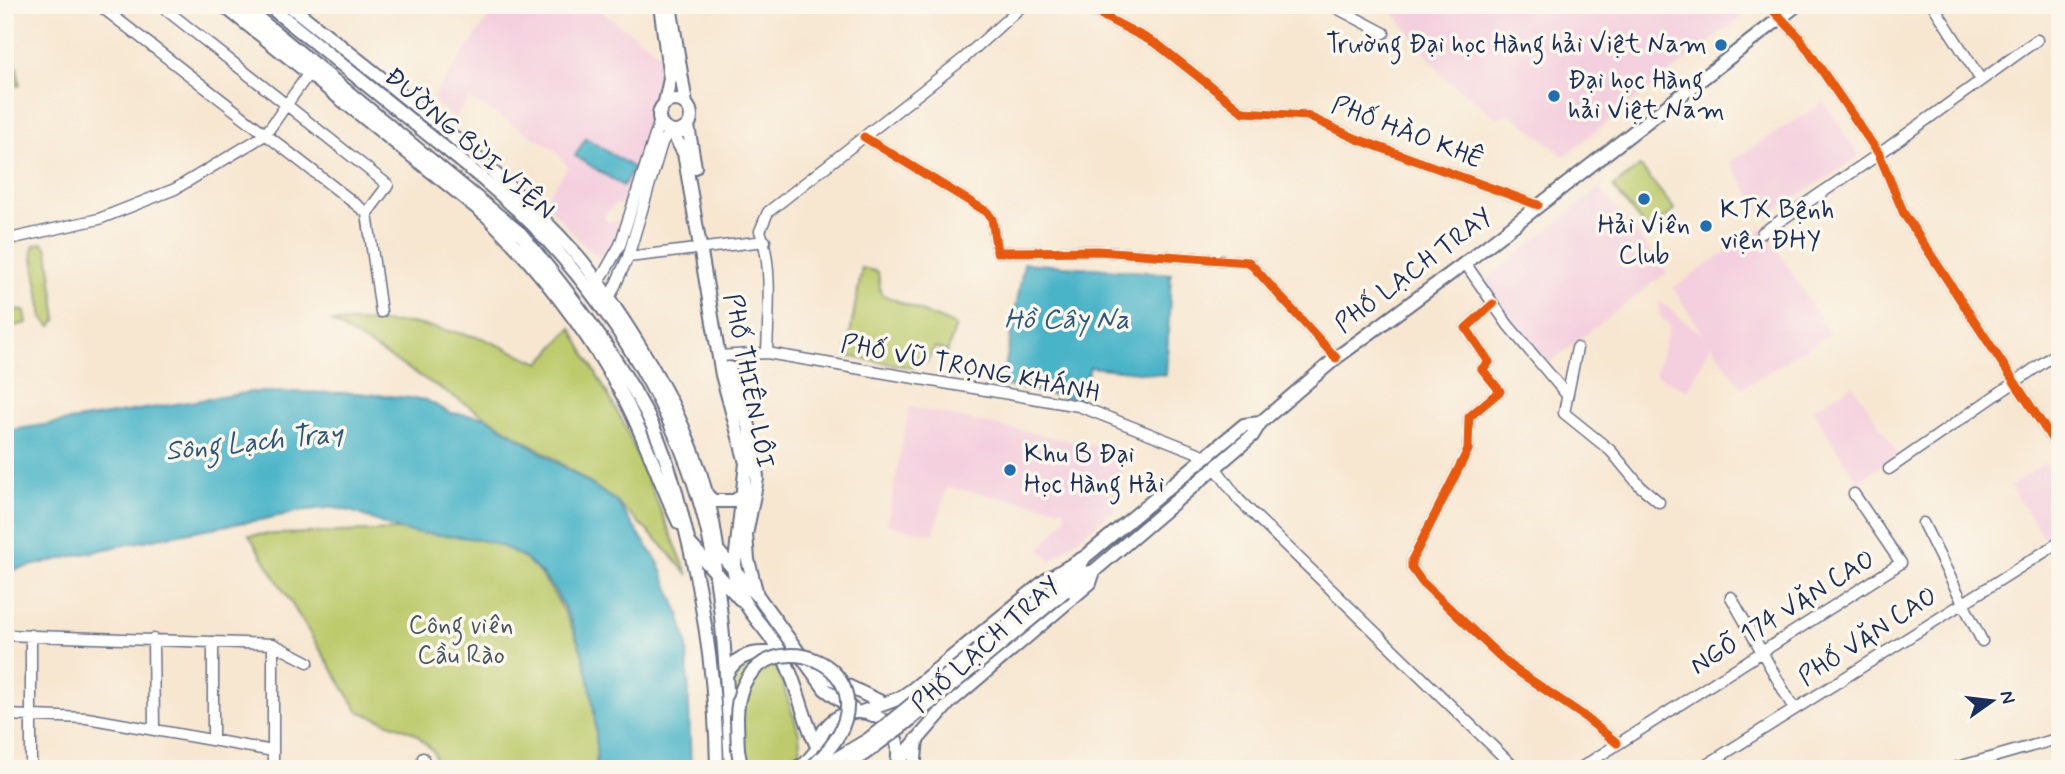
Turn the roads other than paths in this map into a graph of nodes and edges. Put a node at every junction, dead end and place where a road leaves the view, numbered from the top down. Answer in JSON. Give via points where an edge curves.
{"nodes":[{"id":1,"x":99,"y":5,"type":"edge"},
{"id":2,"x":160,"y":5,"type":"edge"},
{"id":3,"x":223,"y":5,"type":"edge"},
{"id":4,"x":242,"y":5,"type":"edge"},
{"id":5,"x":268,"y":5,"type":"edge"},
{"id":6,"x":289,"y":5,"type":"edge"},
{"id":7,"x":660,"y":5,"type":"edge"},
{"id":8,"x":670,"y":5,"type":"edge"},
{"id":9,"x":1023,"y":5,"type":"edge"},
{"id":10,"x":1082,"y":5,"type":"edge"},
{"id":11,"x":1331,"y":5,"type":"edge"},
{"id":12,"x":1768,"y":5,"type":"edge"},
{"id":13,"x":1797,"y":5,"type":"edge"},
{"id":14,"x":1934,"y":5,"type":"edge"},
{"id":15,"x":1782,"y":17,"type":"junction"},
{"id":16,"x":1384,"y":33,"type":"dead end"},
{"id":17,"x":2036,"y":40,"type":"dead end"},
{"id":18,"x":312,"y":69,"type":"junction"},
{"id":19,"x":1980,"y":80,"type":"junction"},
{"id":20,"x":665,"y":102,"type":"junction"},
{"id":21,"x":686,"y":104,"type":"junction"},
{"id":22,"x":286,"y":106,"type":"junction"},
{"id":23,"x":688,"y":126,"type":"junction"},
{"id":24,"x":667,"y":129,"type":"junction"},
{"id":25,"x":265,"y":135,"type":"junction"},
{"id":26,"x":864,"y":137,"type":"junction"},
{"id":27,"x":688,"y":154,"type":"junction"},
{"id":28,"x":1879,"y":154,"type":"junction"},
{"id":29,"x":462,"y":162,"type":"junction"},
{"id":30,"x":452,"y":176,"type":"junction"},
{"id":31,"x":1538,"y":205,"type":"junction"},
{"id":32,"x":367,"y":213,"type":"junction"},
{"id":33,"x":1762,"y":233,"type":"dead end"},
{"id":34,"x":5,"y":240,"type":"edge"},
{"id":35,"x":765,"y":242,"type":"junction"},
{"id":36,"x":705,"y":247,"type":"junction"},
{"id":37,"x":628,"y":257,"type":"junction"},
{"id":38,"x":1465,"y":263,"type":"junction"},
{"id":39,"x":553,"y":282,"type":"junction"},
{"id":40,"x":599,"y":282,"type":"junction"},
{"id":41,"x":609,"y":299,"type":"junction"},
{"id":42,"x":1493,"y":304,"type":"junction"},
{"id":43,"x":381,"y":313,"type":"dead end"},
{"id":44,"x":1577,"y":348,"type":"dead end"},
{"id":45,"x":2060,"y":351,"type":"edge"},
{"id":46,"x":767,"y":353,"type":"junction"},
{"id":47,"x":723,"y":356,"type":"junction"},
{"id":48,"x":1336,"y":358,"type":"junction"},
{"id":49,"x":2014,"y":383,"type":"junction"},
{"id":50,"x":1567,"y":395,"type":"junction"},
{"id":51,"x":1260,"y":423,"type":"junction"},
{"id":52,"x":2060,"y":451,"type":"edge"},
{"id":53,"x":1206,"y":456,"type":"junction"},
{"id":54,"x":1215,"y":467,"type":"junction"},
{"id":55,"x":1889,"y":469,"type":"dead end"},
{"id":56,"x":744,"y":493,"type":"junction"},
{"id":57,"x":1854,"y":494,"type":"dead end"},
{"id":58,"x":708,"y":496,"type":"junction"},
{"id":59,"x":1659,"y":502,"type":"dead end"},
{"id":60,"x":1923,"y":523,"type":"dead end"},
{"id":61,"x":2060,"y":542,"type":"edge"},
{"id":62,"x":689,"y":544,"type":"junction"},
{"id":63,"x":713,"y":546,"type":"junction"},
{"id":64,"x":1085,"y":557,"type":"junction"},
{"id":65,"x":715,"y":568,"type":"junction"},
{"id":66,"x":1094,"y":571,"type":"junction"},
{"id":67,"x":734,"y":572,"type":"junction"},
{"id":68,"x":1062,"y":587,"type":"junction"},
{"id":69,"x":757,"y":595,"type":"junction"},
{"id":70,"x":1731,"y":597,"type":"dead end"},
{"id":71,"x":740,"y":599,"type":"junction"},
{"id":72,"x":1961,"y":603,"type":"junction"},
{"id":73,"x":5,"y":635,"type":"edge"},
{"id":74,"x":30,"y":635,"type":"junction"},
{"id":75,"x":153,"y":639,"type":"junction"},
{"id":76,"x":1982,"y":641,"type":"dead end"},
{"id":77,"x":213,"y":642,"type":"junction"},
{"id":78,"x":273,"y":644,"type":"junction"},
{"id":79,"x":1762,"y":651,"type":"junction"},
{"id":80,"x":782,"y":653,"type":"junction"},
{"id":81,"x":308,"y":662,"type":"dead end"},
{"id":82,"x":808,"y":668,"type":"junction"},
{"id":83,"x":726,"y":676,"type":"junction"},
{"id":84,"x":913,"y":689,"type":"junction"},
{"id":85,"x":883,"y":703,"type":"junction"},
{"id":86,"x":1794,"y":709,"type":"junction"},
{"id":87,"x":858,"y":711,"type":"junction"},
{"id":88,"x":5,"y":715,"type":"edge"},
{"id":89,"x":31,"y":716,"type":"junction"},
{"id":90,"x":934,"y":720,"type":"junction"},
{"id":91,"x":154,"y":728,"type":"junction"},
{"id":92,"x":2060,"y":738,"type":"edge"},
{"id":93,"x":213,"y":739,"type":"junction"},
{"id":94,"x":917,"y":739,"type":"junction"},
{"id":95,"x":1616,"y":743,"type":"junction"},
{"id":96,"x":817,"y":748,"type":"junction"},
{"id":97,"x":273,"y":751,"type":"junction"},
{"id":98,"x":1983,"y":764,"type":"edge"},
{"id":99,"x":897,"y":766,"type":"edge"},
{"id":100,"x":32,"y":769,"type":"edge"},
{"id":101,"x":273,"y":769,"type":"edge"},
{"id":102,"x":718,"y":769,"type":"edge"},
{"id":103,"x":731,"y":769,"type":"edge"},
{"id":104,"x":743,"y":769,"type":"edge"},
{"id":105,"x":793,"y":769,"type":"edge"},
{"id":106,"x":809,"y":769,"type":"edge"},
{"id":107,"x":820,"y":769,"type":"edge"},
{"id":108,"x":844,"y":769,"type":"edge"},
{"id":109,"x":914,"y":769,"type":"edge"},
{"id":110,"x":1516,"y":769,"type":"edge"},
{"id":111,"x":1579,"y":769,"type":"edge"},
{"id":112,"x":1700,"y":769,"type":"edge"},
{"id":113,"x":1951,"y":769,"type":"edge"}],
"edges":[{"from":1,"to":25,"type":"street"},
{"from":2,"to":22,"type":"street"},
{"from":3,"to":18,"type":"main road","name":"ĐƯỜNG BÙI VIỆN"},
{"from":4,"to":18,"type":"main road","name":"ĐƯỜNG BÙI VIỆN"},
{"from":5,"to":29,"type":"main road","name":"ĐƯỜNG BÙI VIỆN"},
{"from":6,"to":40,"type":"main road","name":"ĐƯỜNG BÙI VIỆN","via":[[503,181]]},
{"from":7,"to":20,"type":"main road","via":[[670,79]]},
{"from":8,"to":21,"type":"main road"},
{"from":9,"to":26,"type":"street"},
{"from":10,"to":31,"type":"street","name":"PHỐ HÀO KHÊ","via":[[1157,44],[1243,112],[1307,116]]},
{"from":11,"to":16,"type":"street"},
{"from":12,"to":15,"type":"street"},
{"from":13,"to":15,"type":"main road","name":"PHỐ LẠCH TRAY"},
{"from":14,"to":19,"type":"street"},
{"from":15,"to":28,"type":"street"},
{"from":15,"to":31,"type":"main road","name":"PHỐ LẠCH TRAY"},
{"from":17,"to":19,"type":"street"},
{"from":18,"to":22,"type":"street"},
{"from":18,"to":30,"type":"main road","name":"ĐƯỜNG BÙI VIỆN"},
{"from":18,"to":39,"type":"main road","name":"ĐƯỜNG BÙI VIỆN","via":[[487,216]]},
{"from":19,"to":28,"type":"street"},
{"from":20,"to":21,"type":"main road","via":[[676,99]]},
{"from":20,"to":24,"type":"main road","via":[[659,111]]},
{"from":21,"to":23,"type":"main road","via":[[691,117]]},
{"from":22,"to":25,"type":"street"},
{"from":22,"to":32,"type":"street","via":[[388,185]]},
{"from":23,"to":24,"type":"main road","via":[[681,131]]},
{"from":23,"to":27,"type":"main road","name":"PHỐ THIÊN LÔI"},
{"from":24,"to":27,"type":"main road","name":"PHỐ THIÊN LÔI"},
{"from":24,"to":37,"type":"street"},
{"from":24,"to":40,"type":"street","via":[[620,245]]},
{"from":25,"to":32,"type":"street"},
{"from":25,"to":34,"type":"street","via":[[175,189],[138,205],[63,229]]},
{"from":26,"to":35,"type":"street","via":[[768,212],[760,231]]},
{"from":26,"to":48,"type":"street","via":[[987,212],[997,252],[1098,251],[1249,262]]},
{"from":27,"to":36,"type":"main road","name":"PHỐ THIÊN LÔI"},
{"from":28,"to":33,"type":"street"},
{"from":28,"to":49,"type":"street","via":[[1904,214]]},
{"from":29,"to":30,"type":"main road"},
{"from":29,"to":63,"type":"main road","name":"ĐƯỜNG BÙI VIỆN","via":[[531,224],[600,307],[662,405]]},
{"from":30,"to":39,"type":"main road","name":"ĐƯỜNG BÙI VIỆN","via":[[521,234]]},
{"from":31,"to":38,"type":"main road","name":"PHỐ LẠCH TRAY"},
{"from":32,"to":43,"type":"street"},
{"from":35,"to":36,"type":"street"},
{"from":35,"to":46,"type":"street"},
{"from":36,"to":37,"type":"street"},
{"from":36,"to":47,"type":"main road","name":"PHỐ THIÊN LÔI"},
{"from":37,"to":41,"type":"street"},
{"from":38,"to":42,"type":"street"},
{"from":38,"to":48,"type":"main road","name":"PHỐ LẠCH TRAY"},
{"from":39,"to":62,"type":"main road","name":"ĐƯỜNG BÙI VIỆN","via":[[623,395]]},
{"from":40,"to":41,"type":"main road","name":"ĐƯỜNG BÙI VIỆN"},
{"from":41,"to":58,"type":"main road","name":"ĐƯỜNG BÙI VIỆN","via":[[686,429]]},
{"from":42,"to":50,"type":"street"},
{"from":42,"to":95,"type":"street","via":[[1466,328],[1489,362],[1482,369],[1500,391],[1469,417],[1468,450],[1412,568],[1510,666]]},
{"from":44,"to":50,"type":"street"},
{"from":45,"to":49,"type":"street"},
{"from":46,"to":47,"type":"street","name":"PHỐ VŨ TRỌNG KHÁNH"},
{"from":46,"to":53,"type":"street","name":"PHỐ VŨ TRỌNG KHÁNH","via":[[1079,406]]},
{"from":47,"to":56,"type":"main road","name":"PHỐ THIÊN LÔI","via":[[728,400],[744,449]]},
{"from":47,"to":69,"type":"main road","name":"PHỐ THIÊN LÔI","via":[[756,461],[746,535]]},
{"from":48,"to":51,"type":"main road","name":"PHỐ LẠCH TRAY"},
{"from":49,"to":52,"type":"street"},
{"from":49,"to":55,"type":"street"},
{"from":50,"to":59,"type":"street","via":[[1564,412],[1611,451]]},
{"from":51,"to":53,"type":"main road","name":"PHỐ LẠCH TRAY","via":[[1244,425]]},
{"from":51,"to":54,"type":"main road","name":"PHỐ LẠCH TRAY","via":[[1252,436]]},
{"from":53,"to":64,"type":"main road","name":"PHỐ LẠCH TRAY"},
{"from":54,"to":66,"type":"main road","name":"PHỐ LẠCH TRAY"},
{"from":54,"to":110,"type":"street","via":[[1239,500]]},
{"from":56,"to":58,"type":"main road","via":[[735,501],[713,501]]},
{"from":56,"to":67,"type":"main road","name":"PHỐ THIÊN LÔI"},
{"from":57,"to":79,"type":"street","name":"NGÕ 174 VĂN CAO","via":[[1901,563]]},
{"from":58,"to":63,"type":"main road","name":"ĐƯỜNG BÙI VIỆN"},
{"from":60,"to":72,"type":"street"},
{"from":61,"to":72,"type":"street","name":"PHỐ VĂN CAO"},
{"from":62,"to":65,"type":"main road"},
{"from":62,"to":102,"type":"main road","name":"ĐƯỜNG BÙI VIỆN","via":[[709,637]]},
{"from":63,"to":65,"type":"main road","name":"ĐƯỜNG BÙI VIỆN"},
{"from":63,"to":67,"type":"main road"},
{"from":64,"to":68,"type":"main road"},
{"from":64,"to":84,"type":"main road","name":"PHỐ LẠCH TRAY","via":[[1046,580]]},
{"from":65,"to":71,"type":"main road"},
{"from":65,"to":83,"type":"main road","name":"ĐƯỜNG BÙI VIỆN"},
{"from":66,"to":68,"type":"main road"},
{"from":66,"to":90,"type":"main road","name":"PHỐ LẠCH TRAY","via":[[1090,583]]},
{"from":67,"to":69,"type":"main road"},
{"from":67,"to":71,"type":"main road","name":"PHỐ THIÊN LÔI"},
{"from":68,"to":106,"type":"main road","bridge":true,"via":[[869,739]]},
{"from":68,"to":108,"type":"main road","bridge":true,"via":[[906,723]]},
{"from":69,"to":82,"type":"main road","name":"PHỐ THIÊN LÔI"},
{"from":70,"to":79,"type":"street"},
{"from":71,"to":80,"type":"main road","name":"PHỐ THIÊN LÔI"},
{"from":72,"to":76,"type":"street"},
{"from":72,"to":86,"type":"street","name":"PHỐ VĂN CAO"},
{"from":73,"to":74,"type":"street"},
{"from":74,"to":75,"type":"street"},
{"from":74,"to":89,"type":"street"},
{"from":75,"to":77,"type":"street"},
{"from":75,"to":91,"type":"street"},
{"from":77,"to":78,"type":"street"},
{"from":77,"to":93,"type":"street"},
{"from":78,"to":81,"type":"street"},
{"from":78,"to":97,"type":"street"},
{"from":79,"to":86,"type":"street"},
{"from":79,"to":95,"type":"street","name":"NGÕ 174 VĂN CAO"},
{"from":80,"to":83,"type":"main road","via":[[762,651],[744,656]]},
{"from":80,"to":96,"type":"main road","name":"PHỐ THIÊN LÔI"},
{"from":82,"to":85,"type":"main road"},
{"from":82,"to":87,"type":"main road","name":"PHỐ THIÊN LÔI","via":[[825,690]]},
{"from":83,"to":103,"type":"main road","name":"ĐƯỜNG BÙI VIỆN"},
{"from":84,"to":85,"type":"main road","name":"PHỐ LẠCH TRAY"},
{"from":84,"to":90,"type":"main road","via":[[915,711]]},
{"from":85,"to":87,"type":"main road","name":"PHỐ LẠCH TRAY"},
{"from":86,"to":112,"type":"street","name":"PHỐ VĂN CAO"},
{"from":87,"to":96,"type":"main road","name":"PHỐ LẠCH TRAY","via":[[834,719]]},
{"from":87,"to":99,"type":"main road","name":"PHỐ THIÊN LÔI","via":[[880,718],[890,727],[896,737]]},
{"from":88,"to":89,"type":"street"},
{"from":89,"to":91,"type":"street","via":[[88,718]]},
{"from":89,"to":100,"type":"street"},
{"from":90,"to":94,"type":"main road","name":"PHỐ LẠCH TRAY"},
{"from":91,"to":93,"type":"street"},
{"from":92,"to":98,"type":"street"},
{"from":93,"to":97,"type":"street"},
{"from":94,"to":99,"type":"main road","name":"PHỐ LẠCH TRAY"},
{"from":94,"to":109,"type":"main road"},
{"from":95,"to":111,"type":"street","name":"NGÕ 174 VĂN CAO"},
{"from":96,"to":105,"type":"main road","name":"PHỐ LẠCH TRAY","via":[[805,764]]},
{"from":96,"to":107,"type":"main road","name":"PHỐ THIÊN LÔI"},
{"from":97,"to":101,"type":"street"},
{"from":98,"to":113,"type":"street"},
{"from":104,"to":106,"type":"main road","bridge":true,"via":[[737,714],[744,686],[764,663],[794,654],[825,664],[841,682],[846,700],[839,734]]}]}
